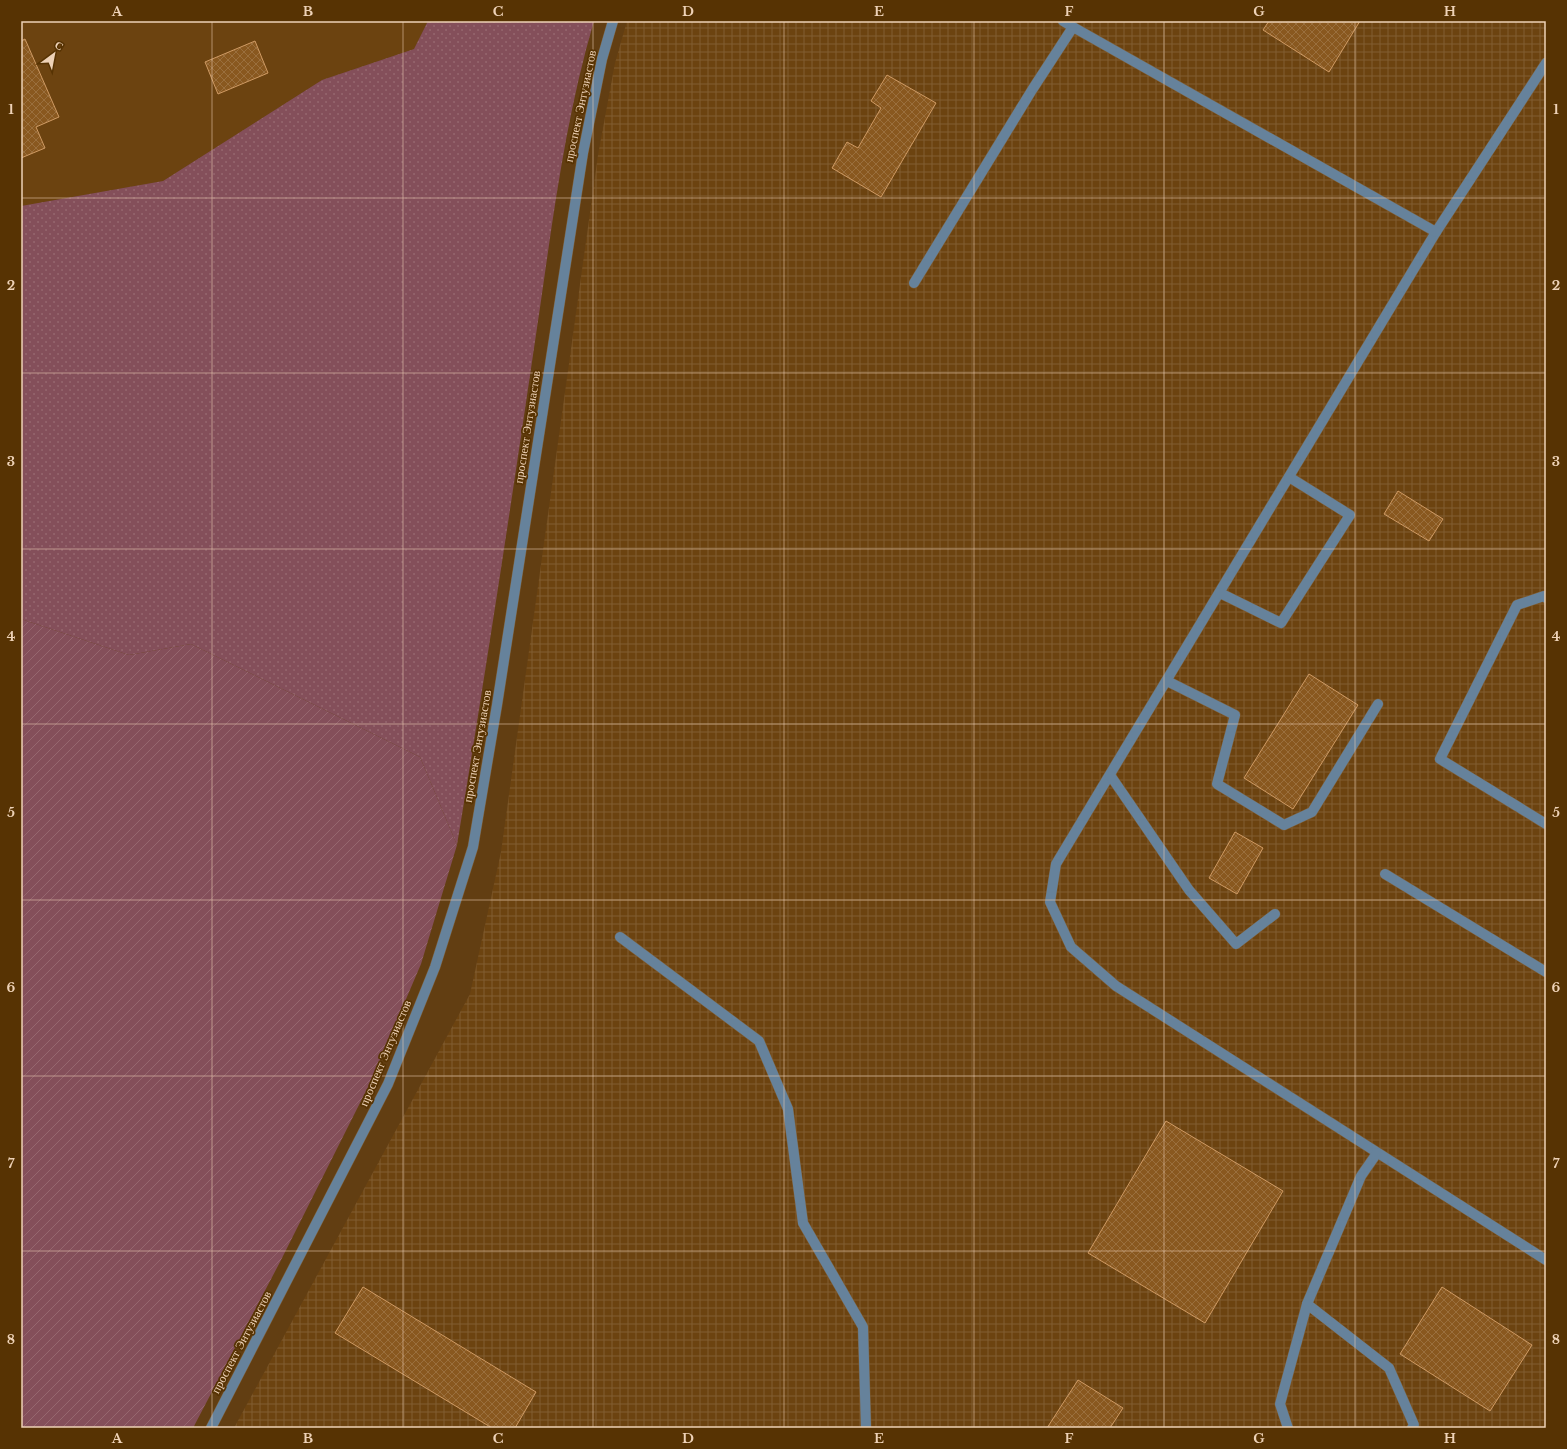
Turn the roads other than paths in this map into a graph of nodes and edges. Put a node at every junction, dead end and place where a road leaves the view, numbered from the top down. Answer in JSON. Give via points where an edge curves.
{"nodes":[{"id":1,"x":613,"y":21,"type":"edge"},
{"id":2,"x":1063,"y":21,"type":"edge"},
{"id":3,"x":1073,"y":26,"type":"junction"},
{"id":4,"x":1546,"y":63,"type":"edge"},
{"id":5,"x":1436,"y":232,"type":"junction"},
{"id":6,"x":914,"y":283,"type":"dead end"},
{"id":7,"x":1289,"y":477,"type":"junction"},
{"id":8,"x":1220,"y":593,"type":"junction"},
{"id":9,"x":1546,"y":598,"type":"edge"},
{"id":10,"x":1167,"y":681,"type":"junction"},
{"id":11,"x":1378,"y":704,"type":"dead end"},
{"id":12,"x":1110,"y":774,"type":"junction"},
{"id":13,"x":1546,"y":824,"type":"edge"},
{"id":14,"x":1385,"y":874,"type":"dead end"},
{"id":15,"x":1276,"y":914,"type":"dead end"},
{"id":16,"x":620,"y":937,"type":"dead end"},
{"id":17,"x":1546,"y":972,"type":"edge"},
{"id":18,"x":1377,"y":1153,"type":"junction"},
{"id":19,"x":1546,"y":1260,"type":"edge"},
{"id":20,"x":1307,"y":1304,"type":"junction"},
{"id":21,"x":211,"y":1428,"type":"edge"},
{"id":22,"x":866,"y":1428,"type":"edge"},
{"id":23,"x":1288,"y":1428,"type":"edge"},
{"id":24,"x":1412,"y":1428,"type":"edge"}],
"edges":[{"from":1,"to":21,"type":"street","name":"проспект Энтузиастов","via":[[602,59],[583,153],[498,705],[473,847],[435,967],[388,1084]]},
{"from":2,"to":3,"type":"street"},
{"from":3,"to":5,"type":"street"},
{"from":3,"to":6,"type":"street"},
{"from":4,"to":5,"type":"street"},
{"from":5,"to":7,"type":"street"},
{"from":7,"to":8,"type":"street"},
{"from":7,"to":8,"type":"street","via":[[1350,515],[1281,623]]},
{"from":8,"to":10,"type":"street"},
{"from":9,"to":13,"type":"street","via":[[1544,596],[1517,604],[1440,759]]},
{"from":10,"to":11,"type":"street","via":[[1235,715],[1218,784],[1284,825],[1312,812]]},
{"from":10,"to":12,"type":"street"},
{"from":12,"to":15,"type":"street","via":[[1189,890],[1236,944]]},
{"from":12,"to":18,"type":"street","via":[[1056,864],[1050,902],[1071,947],[1116,986]]},
{"from":14,"to":17,"type":"street"},
{"from":16,"to":22,"type":"street","via":[[759,1041],[788,1109],[803,1223],[863,1327]]},
{"from":18,"to":19,"type":"street"},
{"from":18,"to":20,"type":"street","via":[[1362,1176]]},
{"from":20,"to":23,"type":"street","via":[[1280,1404]]},
{"from":20,"to":24,"type":"street","via":[[1389,1368],[1414,1425]]}]}
